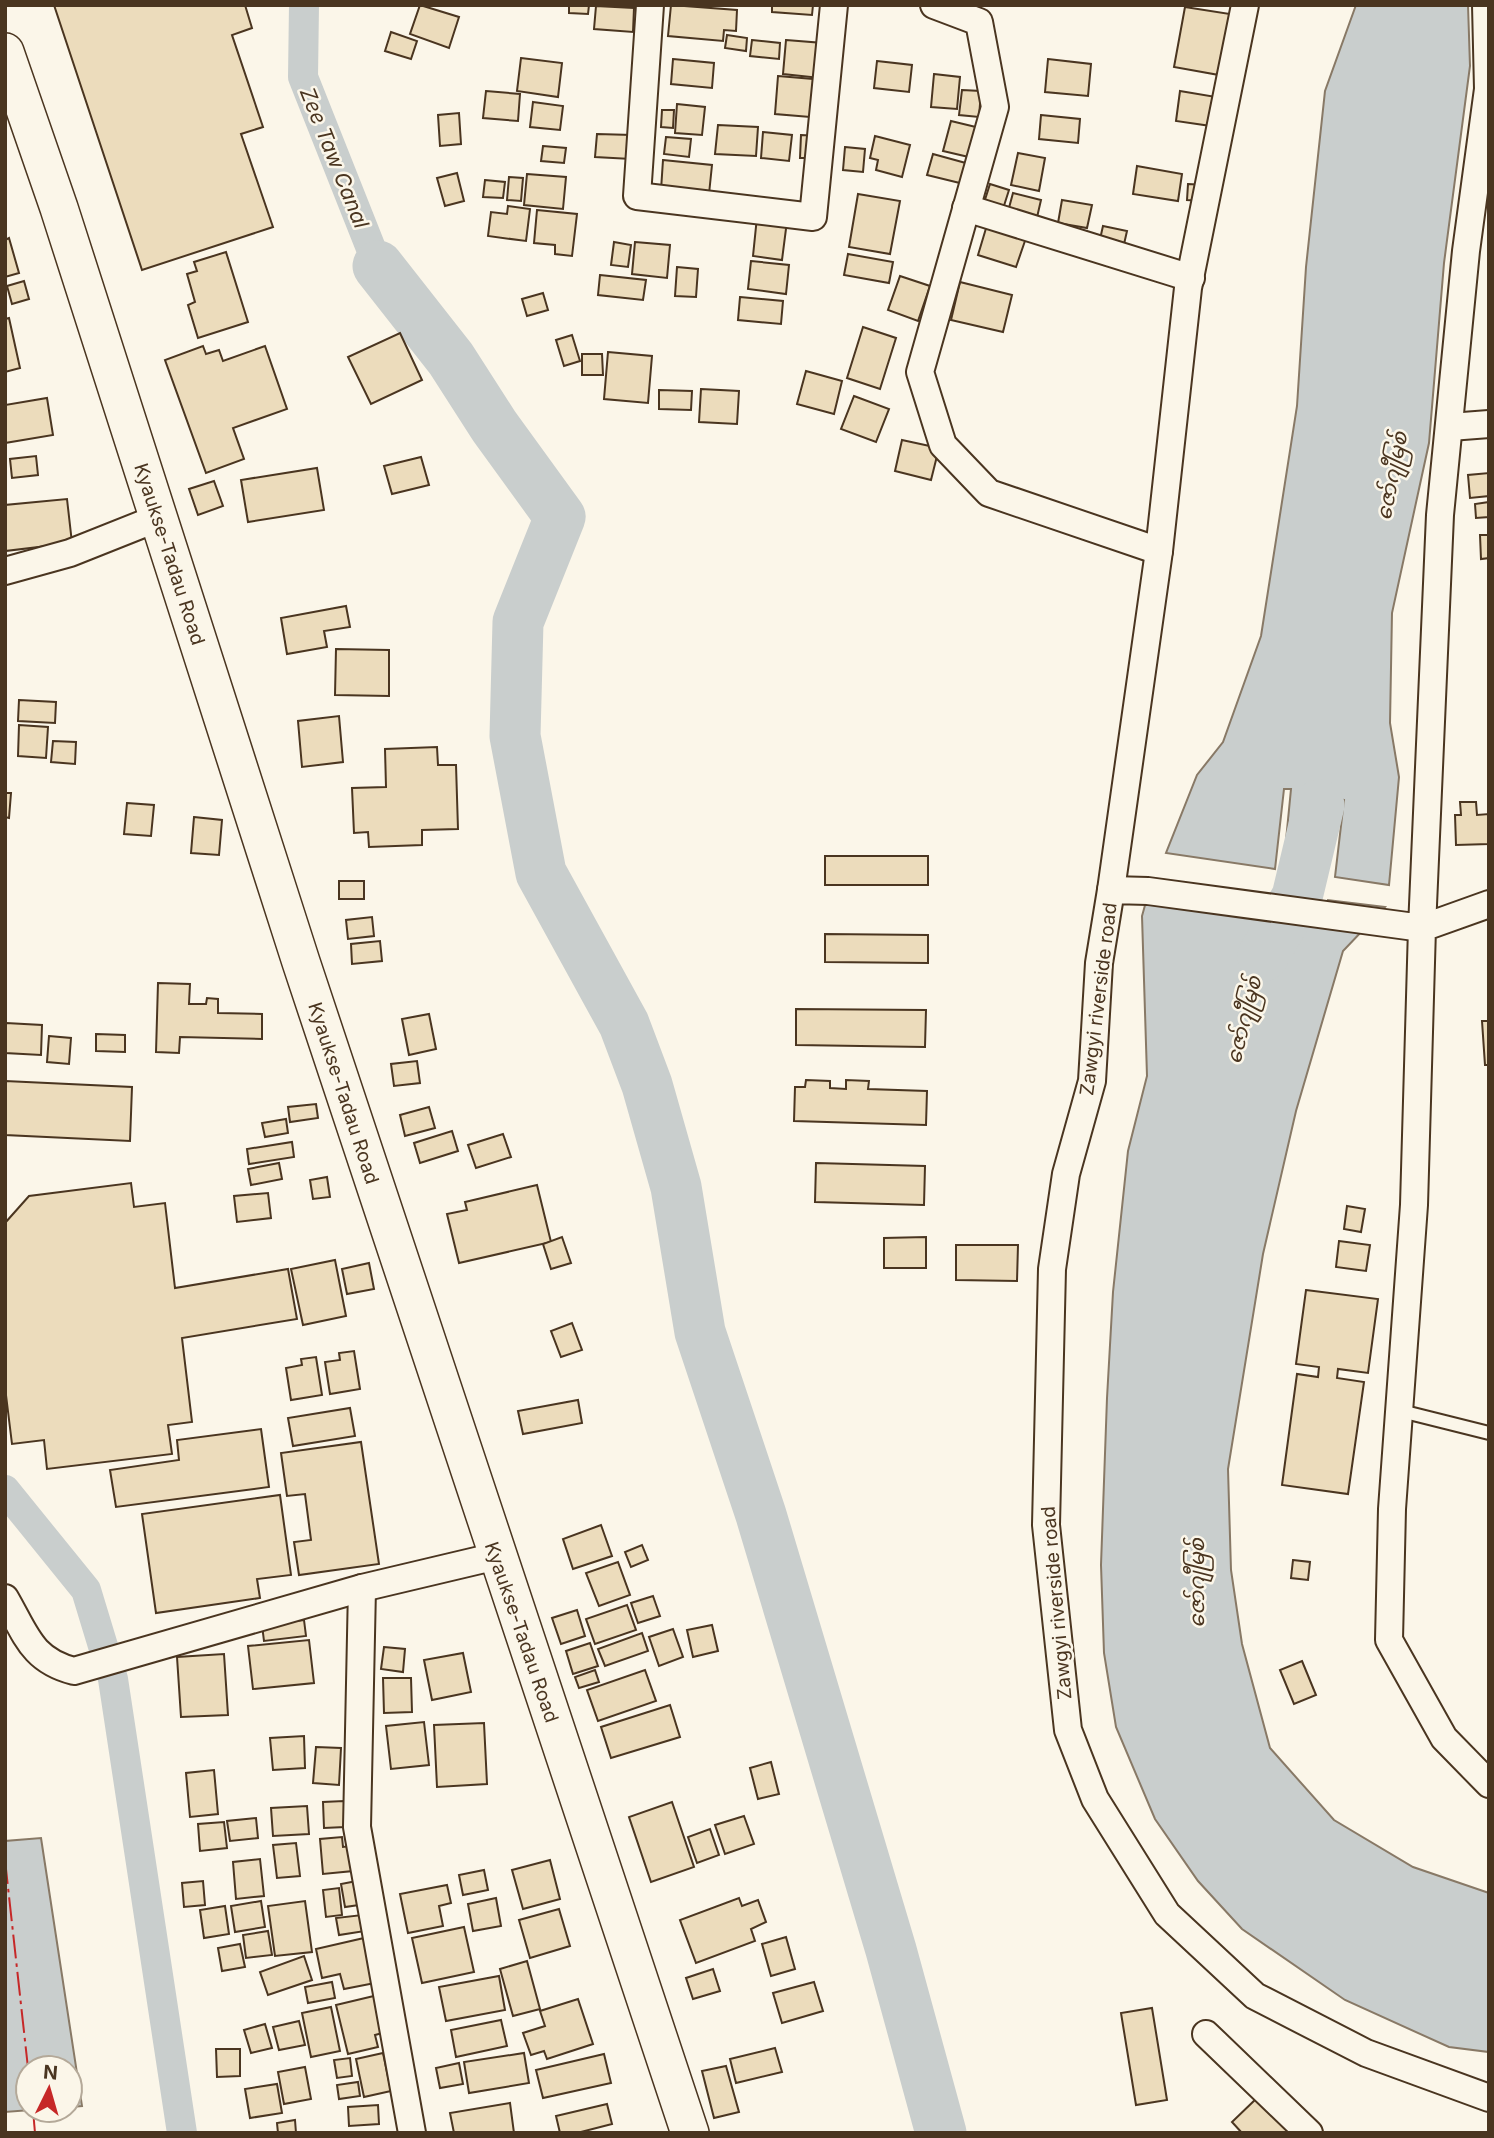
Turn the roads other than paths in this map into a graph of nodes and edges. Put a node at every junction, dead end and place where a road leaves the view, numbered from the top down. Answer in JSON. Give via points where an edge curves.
{"nodes":[{"id":1,"x":650,"y":5,"type":"edge"},
{"id":2,"x":834,"y":5,"type":"edge"},
{"id":3,"x":934,"y":5,"type":"edge"},
{"id":4,"x":1245,"y":5,"type":"edge"},
{"id":5,"x":1486,"y":5,"type":"edge"},
{"id":6,"x":5,"y":52,"type":"edge"},
{"id":7,"x":966,"y":208,"type":"junction"},
{"id":8,"x":1191,"y":278,"type":"junction"},
{"id":9,"x":1489,"y":424,"type":"edge"},
{"id":10,"x":1450,"y":427,"type":"junction"},
{"id":11,"x":158,"y":518,"type":"junction"},
{"id":12,"x":1159,"y":551,"type":"junction"},
{"id":13,"x":5,"y":571,"type":"edge"},
{"id":14,"x":1111,"y":890,"type":"junction"},
{"id":15,"x":1489,"y":904,"type":"edge"},
{"id":16,"x":1422,"y":928,"type":"junction"},
{"id":17,"x":1401,"y":1412,"type":"junction"},
{"id":18,"x":1489,"y":1433,"type":"edge"},
{"id":19,"x":497,"y":1556,"type":"junction"},
{"id":20,"x":362,"y":1588,"type":"junction"},
{"id":21,"x":5,"y":1598,"type":"edge"},
{"id":22,"x":1489,"y":1784,"type":"edge"},
{"id":23,"x":1206,"y":2034,"type":"dead end"},
{"id":24,"x":1489,"y":2098,"type":"edge"},
{"id":25,"x":412,"y":2133,"type":"edge"},
{"id":26,"x":690,"y":2133,"type":"edge"},
{"id":27,"x":1308,"y":2133,"type":"edge"}],
"edges":[{"from":1,"to":2,"type":"street","via":[[638,197],[813,218]]},
{"from":3,"to":7,"type":"street","via":[[979,22],[995,107]]},
{"from":4,"to":8,"type":"street"},
{"from":5,"to":10,"type":"street","via":[[1488,89],[1466,251]]},
{"from":6,"to":11,"type":"main road","name":"Kyaukse-Tadau Road"},
{"from":7,"to":8,"type":"street"},
{"from":7,"to":12,"type":"street","via":[[920,372],[943,445],[989,492]]},
{"from":8,"to":12,"type":"street"},
{"from":9,"to":10,"type":"street"},
{"from":10,"to":16,"type":"street","via":[[1440,515]]},
{"from":11,"to":13,"type":"street","via":[[70,553]]},
{"from":11,"to":19,"type":"main road","name":"Kyaukse-Tadau Road"},
{"from":12,"to":14,"type":"street"},
{"from":14,"to":16,"type":"street","name":"Zawgyi riverside road"},
{"from":14,"to":24,"type":"street","name":"Zawgyi riverside road","via":[[1099,963],[1092,1081],[1066,1174],[1052,1269],[1046,1525],[1068,1730],[1095,1799],[1167,1914],[1255,1996],[1366,2053]]},
{"from":15,"to":16,"type":"street"},
{"from":16,"to":17,"type":"street","via":[[1414,1205]]},
{"from":17,"to":18,"type":"lane"},
{"from":17,"to":22,"type":"street","via":[[1392,1510],[1389,1640],[1444,1738]]},
{"from":19,"to":20,"type":"street"},
{"from":19,"to":26,"type":"main road","name":"Kyaukse-Tadau Road"},
{"from":20,"to":21,"type":"street","via":[[74,1671],[52,1665],[35,1650]]},
{"from":20,"to":25,"type":"street","via":[[357,1827]]},
{"from":23,"to":27,"type":"street"}]}
